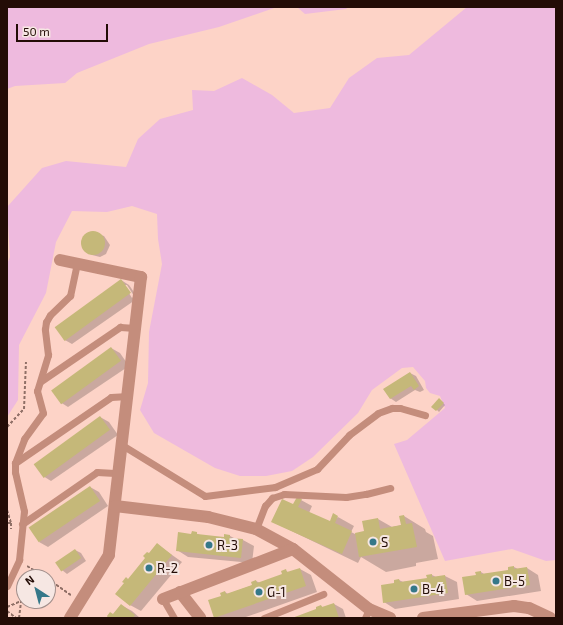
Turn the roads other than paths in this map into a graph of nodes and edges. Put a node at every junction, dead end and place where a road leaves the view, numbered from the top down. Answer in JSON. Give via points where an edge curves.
{"nodes":[{"id":1,"x":60,"y":260,"type":"dead end"},
{"id":2,"x":77,"y":263,"type":"junction"},
{"id":3,"x":135,"y":328,"type":"junction"},
{"id":4,"x":41,"y":381,"type":"junction"},
{"id":5,"x":128,"y":396,"type":"junction"},
{"id":6,"x":425,"y":415,"type":"dead end"},
{"id":7,"x":122,"y":445,"type":"junction"},
{"id":8,"x":15,"y":463,"type":"junction"},
{"id":9,"x":119,"y":473,"type":"junction"},
{"id":10,"x":390,"y":488,"type":"dead end"},
{"id":11,"x":115,"y":506,"type":"junction"},
{"id":12,"x":22,"y":524,"type":"junction"},
{"id":13,"x":256,"y":529,"type":"junction"},
{"id":14,"x":292,"y":549,"type":"junction"},
{"id":15,"x":7,"y":586,"type":"edge"},
{"id":16,"x":180,"y":592,"type":"junction"},
{"id":17,"x":323,"y":594,"type":"dead end"},
{"id":18,"x":163,"y":599,"type":"joint"},
{"id":19,"x":367,"y":613,"type":"edge"},
{"id":20,"x":70,"y":618,"type":"edge"},
{"id":21,"x":174,"y":618,"type":"edge"},
{"id":22,"x":200,"y":618,"type":"edge"},
{"id":23,"x":264,"y":618,"type":"edge"},
{"id":24,"x":390,"y":618,"type":"edge"},
{"id":25,"x":423,"y":618,"type":"edge"},
{"id":26,"x":550,"y":618,"type":"edge"}],
"edges":[{"from":1,"to":2,"type":"street"},
{"from":2,"to":3,"type":"street","via":[[141,277]]},
{"from":2,"to":4,"type":"lane","via":[[70,296],[46,322],[48,355]]},
{"from":3,"to":4,"type":"lane","via":[[120,327]]},
{"from":3,"to":5,"type":"street"},
{"from":4,"to":8,"type":"lane","via":[[37,391],[43,413],[24,439]]},
{"from":5,"to":7,"type":"street"},
{"from":5,"to":8,"type":"lane","via":[[111,397]]},
{"from":6,"to":7,"type":"lane","via":[[400,408],[378,413],[348,435],[318,469],[275,487],[205,496]]},
{"from":7,"to":9,"type":"street"},
{"from":8,"to":12,"type":"lane","via":[[23,500]]},
{"from":9,"to":11,"type":"street"},
{"from":9,"to":12,"type":"lane","via":[[97,472]]},
{"from":10,"to":13,"type":"lane","via":[[346,497],[284,494],[272,498],[265,506]]},
{"from":11,"to":13,"type":"street","via":[[208,517]]},
{"from":11,"to":20,"type":"street","via":[[109,555]]},
{"from":12,"to":15,"type":"lane","via":[[19,560]]},
{"from":13,"to":14,"type":"street"},
{"from":14,"to":16,"type":"street"},
{"from":14,"to":19,"type":"street"},
{"from":16,"to":18,"type":"street"},
{"from":16,"to":22,"type":"street"},
{"from":17,"to":23,"type":"lane"},
{"from":18,"to":21,"type":"lane"},
{"from":19,"to":24,"type":"street"},
{"from":25,"to":26,"type":"street","via":[[514,606],[528,608]]}]}
